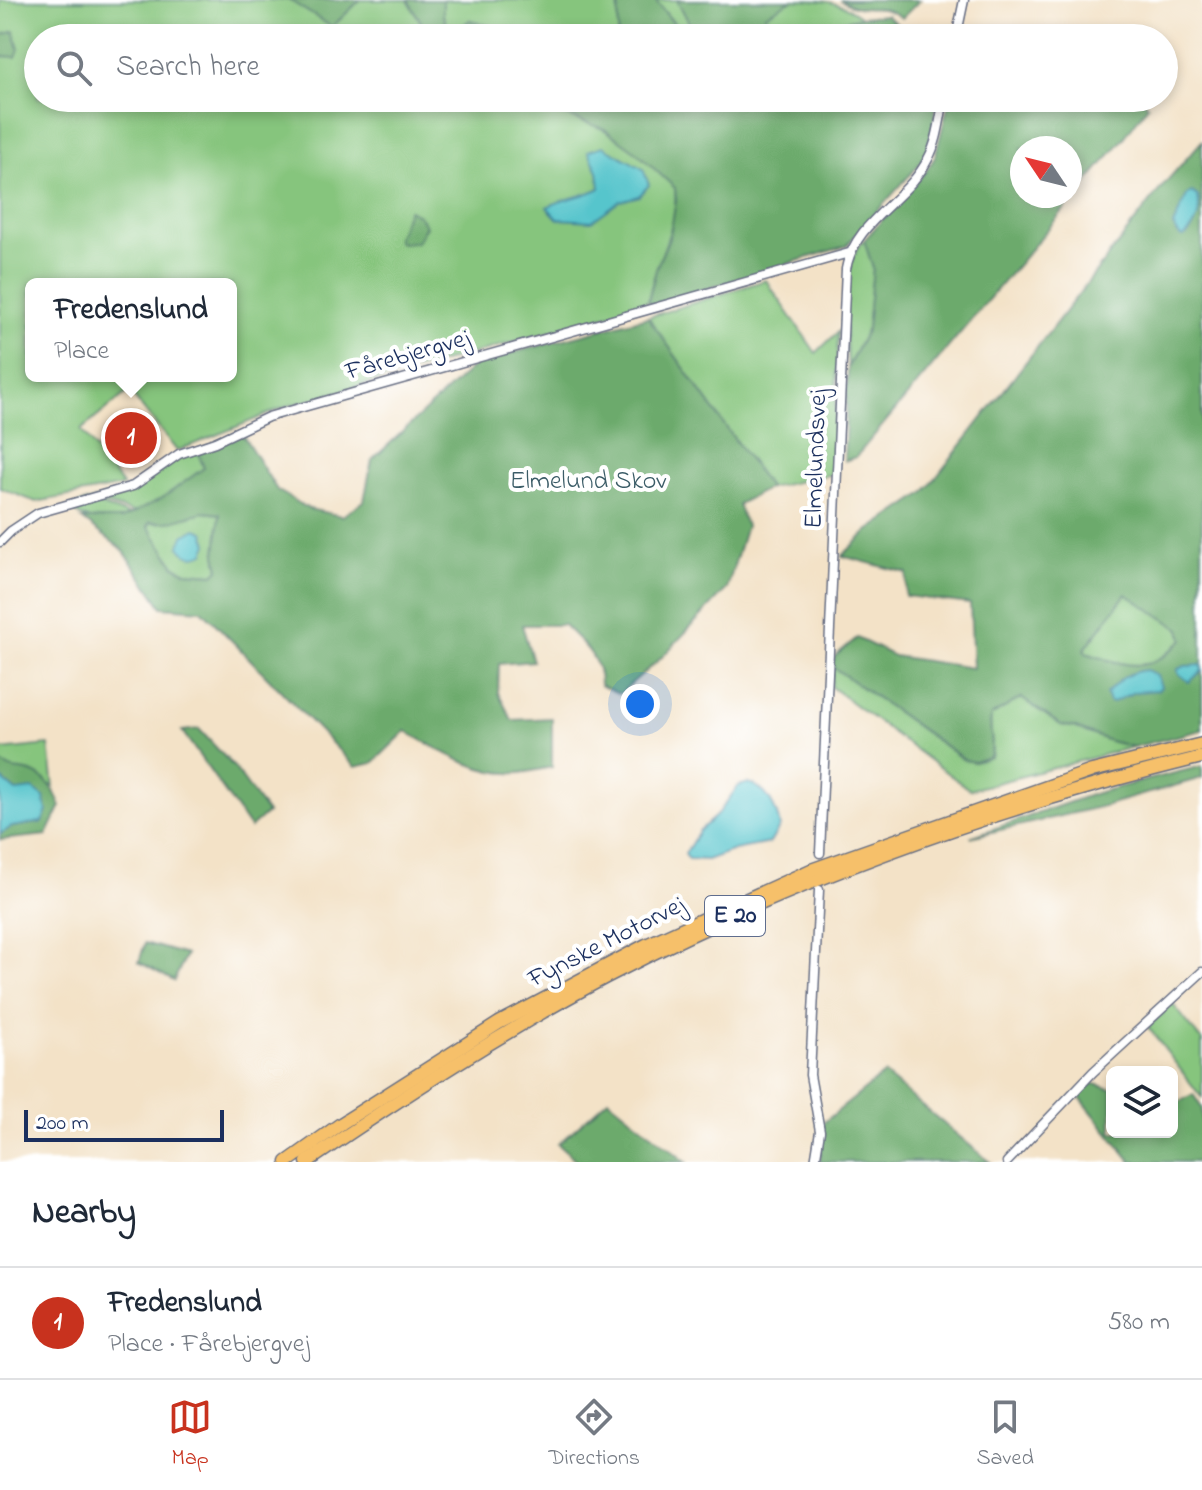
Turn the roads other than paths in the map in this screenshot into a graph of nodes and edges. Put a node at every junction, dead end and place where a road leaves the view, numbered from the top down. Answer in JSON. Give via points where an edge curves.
{"nodes":[{"id":1,"x":964,"y":0,"type":"edge"},
{"id":2,"x":959,"y":24,"type":"edge"},
{"id":3,"x":940,"y":112,"type":"edge"},
{"id":4,"x":849,"y":253,"type":"junction"},
{"id":5,"x":0,"y":542,"type":"edge"},
{"id":6,"x":1202,"y":744,"type":"edge"},
{"id":7,"x":1202,"y":757,"type":"edge"},
{"id":8,"x":820,"y":853,"type":"dead end"},
{"id":9,"x":819,"y":890,"type":"dead end"},
{"id":10,"x":1202,"y":972,"type":"edge"},
{"id":11,"x":287,"y":1162,"type":"edge"},
{"id":12,"x":307,"y":1162,"type":"edge"},
{"id":13,"x":815,"y":1162,"type":"edge"},
{"id":14,"x":1007,"y":1162,"type":"edge"}],
"edges":[{"from":1,"to":2,"type":"street"},
{"from":3,"to":4,"type":"street","via":[[920,172]]},
{"from":4,"to":5,"type":"street","name":"Fårebjergvej","via":[[268,417],[179,454],[133,486],[38,513]]},
{"from":4,"to":8,"type":"street","name":"Elmelundsvej"},
{"from":6,"to":11,"type":"highway","name":"Fynske Motorvej","number":"E 20","via":[[1092,771],[811,870],[646,945],[499,1023]]},
{"from":7,"to":12,"type":"highway","name":"Fynske Motorvej","number":"E 20","via":[[1097,782],[875,858],[722,921],[500,1036]]},
{"from":9,"to":13,"type":"street","via":[[810,1075],[820,1131]]},
{"from":10,"to":14,"type":"street","via":[[1093,1072]]}]}
